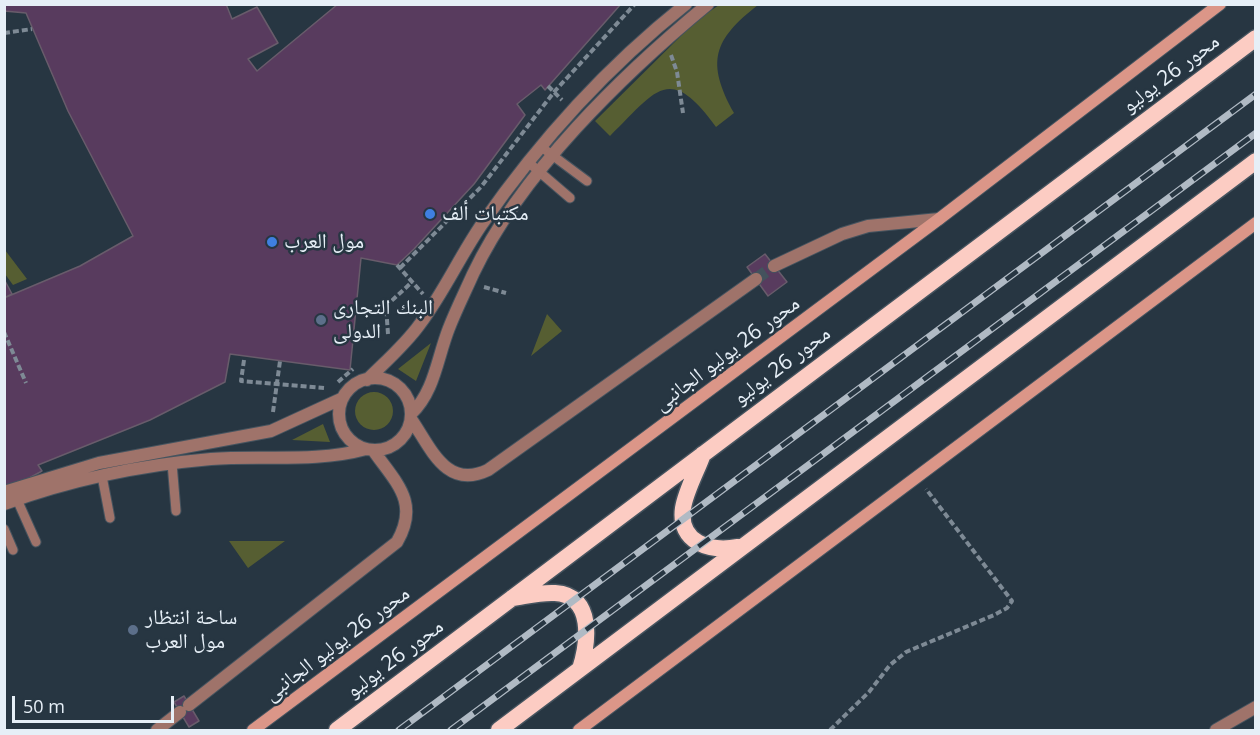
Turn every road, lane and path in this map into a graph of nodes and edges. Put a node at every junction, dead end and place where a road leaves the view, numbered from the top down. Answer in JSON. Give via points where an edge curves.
{"nodes":[{"id":1,"x":635,"y":4,"type":"edge"},
{"id":2,"x":686,"y":4,"type":"edge"},
{"id":3,"x":708,"y":4,"type":"edge"},
{"id":4,"x":1220,"y":4,"type":"edge"},
{"id":5,"x":32,"y":29,"type":"dead end"},
{"id":6,"x":4,"y":33,"type":"edge"},
{"id":7,"x":1256,"y":38,"type":"edge"},
{"id":8,"x":665,"y":40,"type":"junction"},
{"id":9,"x":682,"y":112,"type":"dead end"},
{"id":10,"x":540,"y":146,"type":"junction"},
{"id":11,"x":553,"y":155,"type":"junction"},
{"id":12,"x":1256,"y":161,"type":"edge"},
{"id":13,"x":528,"y":162,"type":"junction"},
{"id":14,"x":539,"y":172,"type":"junction"},
{"id":15,"x":587,"y":181,"type":"dead end"},
{"id":16,"x":570,"y":198,"type":"dead end"},
{"id":17,"x":939,"y":219,"type":"junction"},
{"id":18,"x":1256,"y":222,"type":"edge"},
{"id":19,"x":774,"y":266,"type":"tunnel mouth"},
{"id":20,"x":756,"y":279,"type":"tunnel mouth"},
{"id":21,"x":412,"y":282,"type":"junction"},
{"id":22,"x":470,"y":284,"type":"junction"},
{"id":23,"x":506,"y":293,"type":"dead end"},
{"id":24,"x":433,"y":306,"type":"junction"},
{"id":25,"x":4,"y":332,"type":"edge"},
{"id":26,"x":382,"y":341,"type":"dead end"},
{"id":27,"x":244,"y":360,"type":"dead end"},
{"id":28,"x":280,"y":361,"type":"dead end"},
{"id":29,"x":360,"y":363,"type":"dead end"},
{"id":30,"x":367,"y":380,"type":"junction"},
{"id":31,"x":26,"y":383,"type":"dead end"},
{"id":32,"x":336,"y":383,"type":"dead end"},
{"id":33,"x":276,"y":386,"type":"junction"},
{"id":34,"x":327,"y":388,"type":"dead end"},
{"id":35,"x":343,"y":398,"type":"junction"},
{"id":36,"x":411,"y":416,"type":"junction"},
{"id":37,"x":270,"y":431,"type":"junction"},
{"id":38,"x":370,"y":450,"type":"junction"},
{"id":39,"x":704,"y":453,"type":"junction"},
{"id":40,"x":172,"y":464,"type":"junction"},
{"id":41,"x":102,"y":476,"type":"junction"},
{"id":42,"x":917,"y":477,"type":"junction"},
{"id":43,"x":12,"y":493,"type":"edge"},
{"id":44,"x":4,"y":504,"type":"edge"},
{"id":45,"x":176,"y":511,"type":"dead end"},
{"id":46,"x":110,"y":518,"type":"dead end"},
{"id":47,"x":4,"y":529,"type":"edge"},
{"id":48,"x":36,"y":542,"type":"dead end"},
{"id":49,"x":741,"y":546,"type":"junction"},
{"id":50,"x":13,"y":550,"type":"dead end"},
{"id":51,"x":512,"y":598,"type":"junction"},
{"id":52,"x":580,"y":669,"type":"junction"},
{"id":53,"x":1256,"y":707,"type":"edge"},
{"id":54,"x":157,"y":730,"type":"edge"},
{"id":55,"x":254,"y":730,"type":"edge"},
{"id":56,"x":337,"y":730,"type":"edge"},
{"id":57,"x":499,"y":730,"type":"edge"},
{"id":58,"x":579,"y":730,"type":"edge"},
{"id":59,"x":830,"y":730,"type":"edge"},
{"id":60,"x":1216,"y":730,"type":"edge"}],
"edges":[{"from":1,"to":21,"type":"path","via":[[554,92],[481,187],[398,266]]},
{"from":2,"to":10,"type":"street","via":[[627,57]]},
{"from":3,"to":8,"type":"street"},
{"from":4,"to":17,"type":"main road","name":"محور 26 يوليو الجانبى"},
{"from":5,"to":6,"type":"path"},
{"from":7,"to":39,"type":"highway","name":"محور 26 يوليو"},
{"from":8,"to":9,"type":"path","via":[[677,72]]},
{"from":8,"to":11,"type":"street"},
{"from":10,"to":11,"type":"lane"},
{"from":10,"to":13,"type":"street"},
{"from":11,"to":14,"type":"street"},
{"from":11,"to":15,"type":"lane"},
{"from":12,"to":49,"type":"highway"},
{"from":13,"to":14,"type":"lane"},
{"from":13,"to":24,"type":"street","via":[[482,224]]},
{"from":14,"to":16,"type":"lane"},
{"from":14,"to":22,"type":"street","via":[[500,228]]},
{"from":17,"to":19,"type":"street","via":[[868,226]]},
{"from":17,"to":55,"type":"main road","name":"محور 26 يوليو الجانبى"},
{"from":18,"to":42,"type":"main road"},
{"from":20,"to":36,"type":"street","via":[[475,476],[461,476],[448,470]]},
{"from":21,"to":24,"type":"path"},
{"from":21,"to":26,"type":"path","via":[[386,306],[389,334]]},
{"from":22,"to":23,"type":"path"},
{"from":22,"to":36,"type":"street","via":[[449,328],[426,397]]},
{"from":24,"to":30,"type":"street","via":[[408,340]]},
{"from":25,"to":31,"type":"path"},
{"from":27,"to":33,"type":"path","via":[[242,381]]},
{"from":28,"to":33,"type":"path"},
{"from":29,"to":32,"type":"path"},
{"from":30,"to":35,"type":"street"},
{"from":30,"to":36,"type":"street","via":[[385,380],[400,389]]},
{"from":33,"to":34,"type":"path"},
{"from":33,"to":37,"type":"path"},
{"from":35,"to":37,"type":"street"},
{"from":35,"to":38,"type":"street","via":[[340,422],[345,433]]},
{"from":36,"to":38,"type":"street","via":[[402,438],[383,449]]},
{"from":37,"to":43,"type":"street","via":[[99,463]]},
{"from":38,"to":40,"type":"street","via":[[323,457],[212,459]]},
{"from":38,"to":54,"type":"street","via":[[404,495],[408,511],[406,528],[397,542]]},
{"from":39,"to":49,"type":"highway","via":[[683,507],[683,520],[688,532],[708,548]]},
{"from":39,"to":51,"type":"highway","name":"محور 26 يوليو"},
{"from":40,"to":41,"type":"street"},
{"from":40,"to":45,"type":"lane"},
{"from":41,"to":43,"type":"street"},
{"from":41,"to":46,"type":"lane"},
{"from":42,"to":58,"type":"main road"},
{"from":42,"to":59,"type":"path","via":[[1012,601],[1007,608],[906,652]]},
{"from":43,"to":44,"type":"street"},
{"from":43,"to":48,"type":"lane"},
{"from":47,"to":50,"type":"lane"},
{"from":49,"to":52,"type":"highway"},
{"from":51,"to":52,"type":"highway","via":[[556,593],[578,606],[587,627]]},
{"from":51,"to":56,"type":"highway","name":"محور 26 يوليو"},
{"from":52,"to":57,"type":"highway"},
{"from":53,"to":60,"type":"street"}]}
